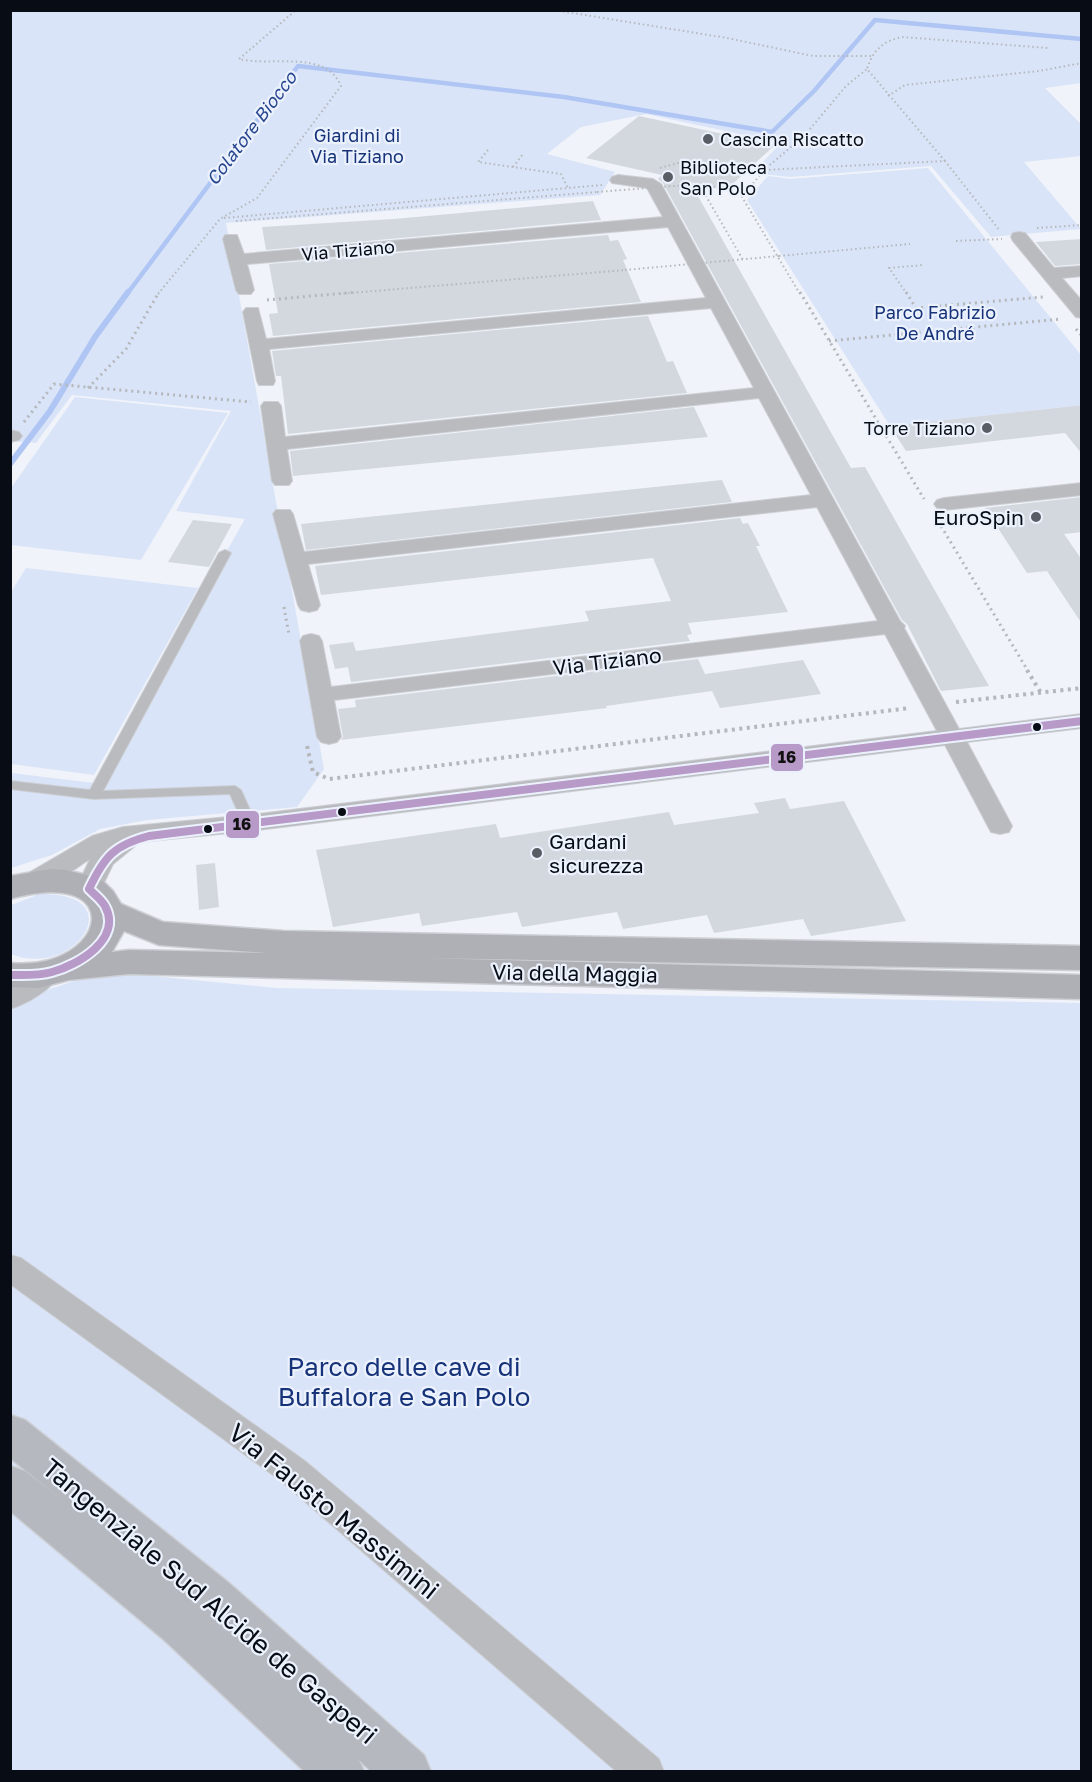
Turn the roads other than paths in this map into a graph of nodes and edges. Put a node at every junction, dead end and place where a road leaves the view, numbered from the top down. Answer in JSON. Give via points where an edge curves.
{"nodes":[{"id":1,"x":618,"y":180,"type":"road end"},
{"id":2,"x":674,"y":221,"type":"junction"},
{"id":3,"x":1012,"y":238,"type":"road end"},
{"id":4,"x":231,"y":239,"type":"dead end"},
{"id":5,"x":237,"y":260,"type":"junction"},
{"id":6,"x":1082,"y":271,"type":"edge"},
{"id":7,"x":1050,"y":274,"type":"junction"},
{"id":8,"x":717,"y":302,"type":"junction"},
{"id":9,"x":1074,"y":316,"type":"edge"},
{"id":10,"x":258,"y":345,"type":"junction"},
{"id":11,"x":266,"y":381,"type":"dead end"},
{"id":12,"x":766,"y":392,"type":"junction"},
{"id":13,"x":261,"y":410,"type":"road end"},
{"id":14,"x":276,"y":444,"type":"junction"},
{"id":15,"x":282,"y":481,"type":"dead end"},
{"id":16,"x":1082,"y":489,"type":"edge"},
{"id":17,"x":825,"y":500,"type":"junction"},
{"id":18,"x":934,"y":506,"type":"road end"},
{"id":19,"x":283,"y":514,"type":"dead end"},
{"id":20,"x":225,"y":553,"type":"dead end"},
{"id":21,"x":296,"y":559,"type":"junction"},
{"id":22,"x":309,"y":605,"type":"dead end"},
{"id":23,"x":894,"y":626,"type":"junction"},
{"id":24,"x":300,"y":642,"type":"road end"},
{"id":25,"x":321,"y":695,"type":"junction"},
{"id":26,"x":1082,"y":721,"type":"edge"},
{"id":27,"x":329,"y":736,"type":"dead end"},
{"id":28,"x":954,"y":737,"type":"junction"},
{"id":29,"x":10,"y":786,"type":"edge"},
{"id":30,"x":94,"y":795,"type":"junction"},
{"id":31,"x":249,"y":824,"type":"junction"},
{"id":32,"x":1000,"y":826,"type":"dead end"},
{"id":33,"x":179,"y":831,"type":"junction"},
{"id":34,"x":22,"y":884,"type":"edge"},
{"id":35,"x":99,"y":900,"type":"junction"},
{"id":36,"x":1082,"y":958,"type":"edge"},
{"id":37,"x":58,"y":971,"type":"junction"},
{"id":38,"x":10,"y":975,"type":"edge"},
{"id":39,"x":1082,"y":987,"type":"edge"},
{"id":40,"x":10,"y":999,"type":"edge"},
{"id":41,"x":10,"y":1267,"type":"edge"},
{"id":42,"x":10,"y":1433,"type":"edge"},
{"id":43,"x":10,"y":1485,"type":"edge"},
{"id":44,"x":340,"y":1772,"type":"edge"},
{"id":45,"x":407,"y":1772,"type":"edge"},
{"id":46,"x":646,"y":1772,"type":"edge"}],
"edges":[{"from":1,"to":2,"type":"street","via":[[653,184]]},
{"from":2,"to":5,"type":"street","name":"Via Tiziano"},
{"from":2,"to":8,"type":"street"},
{"from":3,"to":7,"type":"street"},
{"from":4,"to":5,"type":"street"},
{"from":5,"to":10,"type":"street","via":[[251,301]]},
{"from":6,"to":7,"type":"street"},
{"from":7,"to":9,"type":"street"},
{"from":8,"to":10,"type":"street"},
{"from":8,"to":12,"type":"street"},
{"from":10,"to":11,"type":"street"},
{"from":12,"to":14,"type":"street"},
{"from":12,"to":17,"type":"street"},
{"from":13,"to":14,"type":"street"},
{"from":14,"to":15,"type":"street"},
{"from":16,"to":18,"type":"street"},
{"from":17,"to":21,"type":"street"},
{"from":17,"to":23,"type":"street"},
{"from":19,"to":21,"type":"street"},
{"from":20,"to":30,"type":"lane"},
{"from":21,"to":22,"type":"street"},
{"from":23,"to":25,"type":"street","name":"Via Tiziano"},
{"from":23,"to":28,"type":"street"},
{"from":24,"to":25,"type":"street"},
{"from":25,"to":27,"type":"street"},
{"from":26,"to":28,"type":"street"},
{"from":28,"to":31,"type":"street"},
{"from":28,"to":32,"type":"street"},
{"from":29,"to":30,"type":"lane"},
{"from":30,"to":31,"type":"lane","via":[[235,790]]},
{"from":31,"to":33,"type":"street"},
{"from":33,"to":34,"type":"street","via":[[123,835],[100,842]]},
{"from":33,"to":35,"type":"street","via":[[125,842],[103,859]]},
{"from":34,"to":35,"type":"street","name":"Via della Maggia","via":[[73,882]]},
{"from":35,"to":36,"type":"street","name":"Via della Maggia","via":[[159,933],[284,943]]},
{"from":35,"to":37,"type":"street","via":[[109,927],[101,943],[88,957]]},
{"from":37,"to":38,"type":"street","name":"Via della Maggia"},
{"from":37,"to":39,"type":"street","name":"Via della Maggia","via":[[129,962]]},
{"from":37,"to":40,"type":"street"},
{"from":41,"to":46,"type":"street","name":"Via Fausto Massimini","via":[[293,1471]]},
{"from":42,"to":45,"type":"highway","name":"Tangenziale Sud Alcide de Gasperi","via":[[107,1508],[318,1688]]},
{"from":43,"to":44,"type":"highway","name":"Tangenziale Sud Alcide de Gasperi","via":[[74,1535]]}]}
